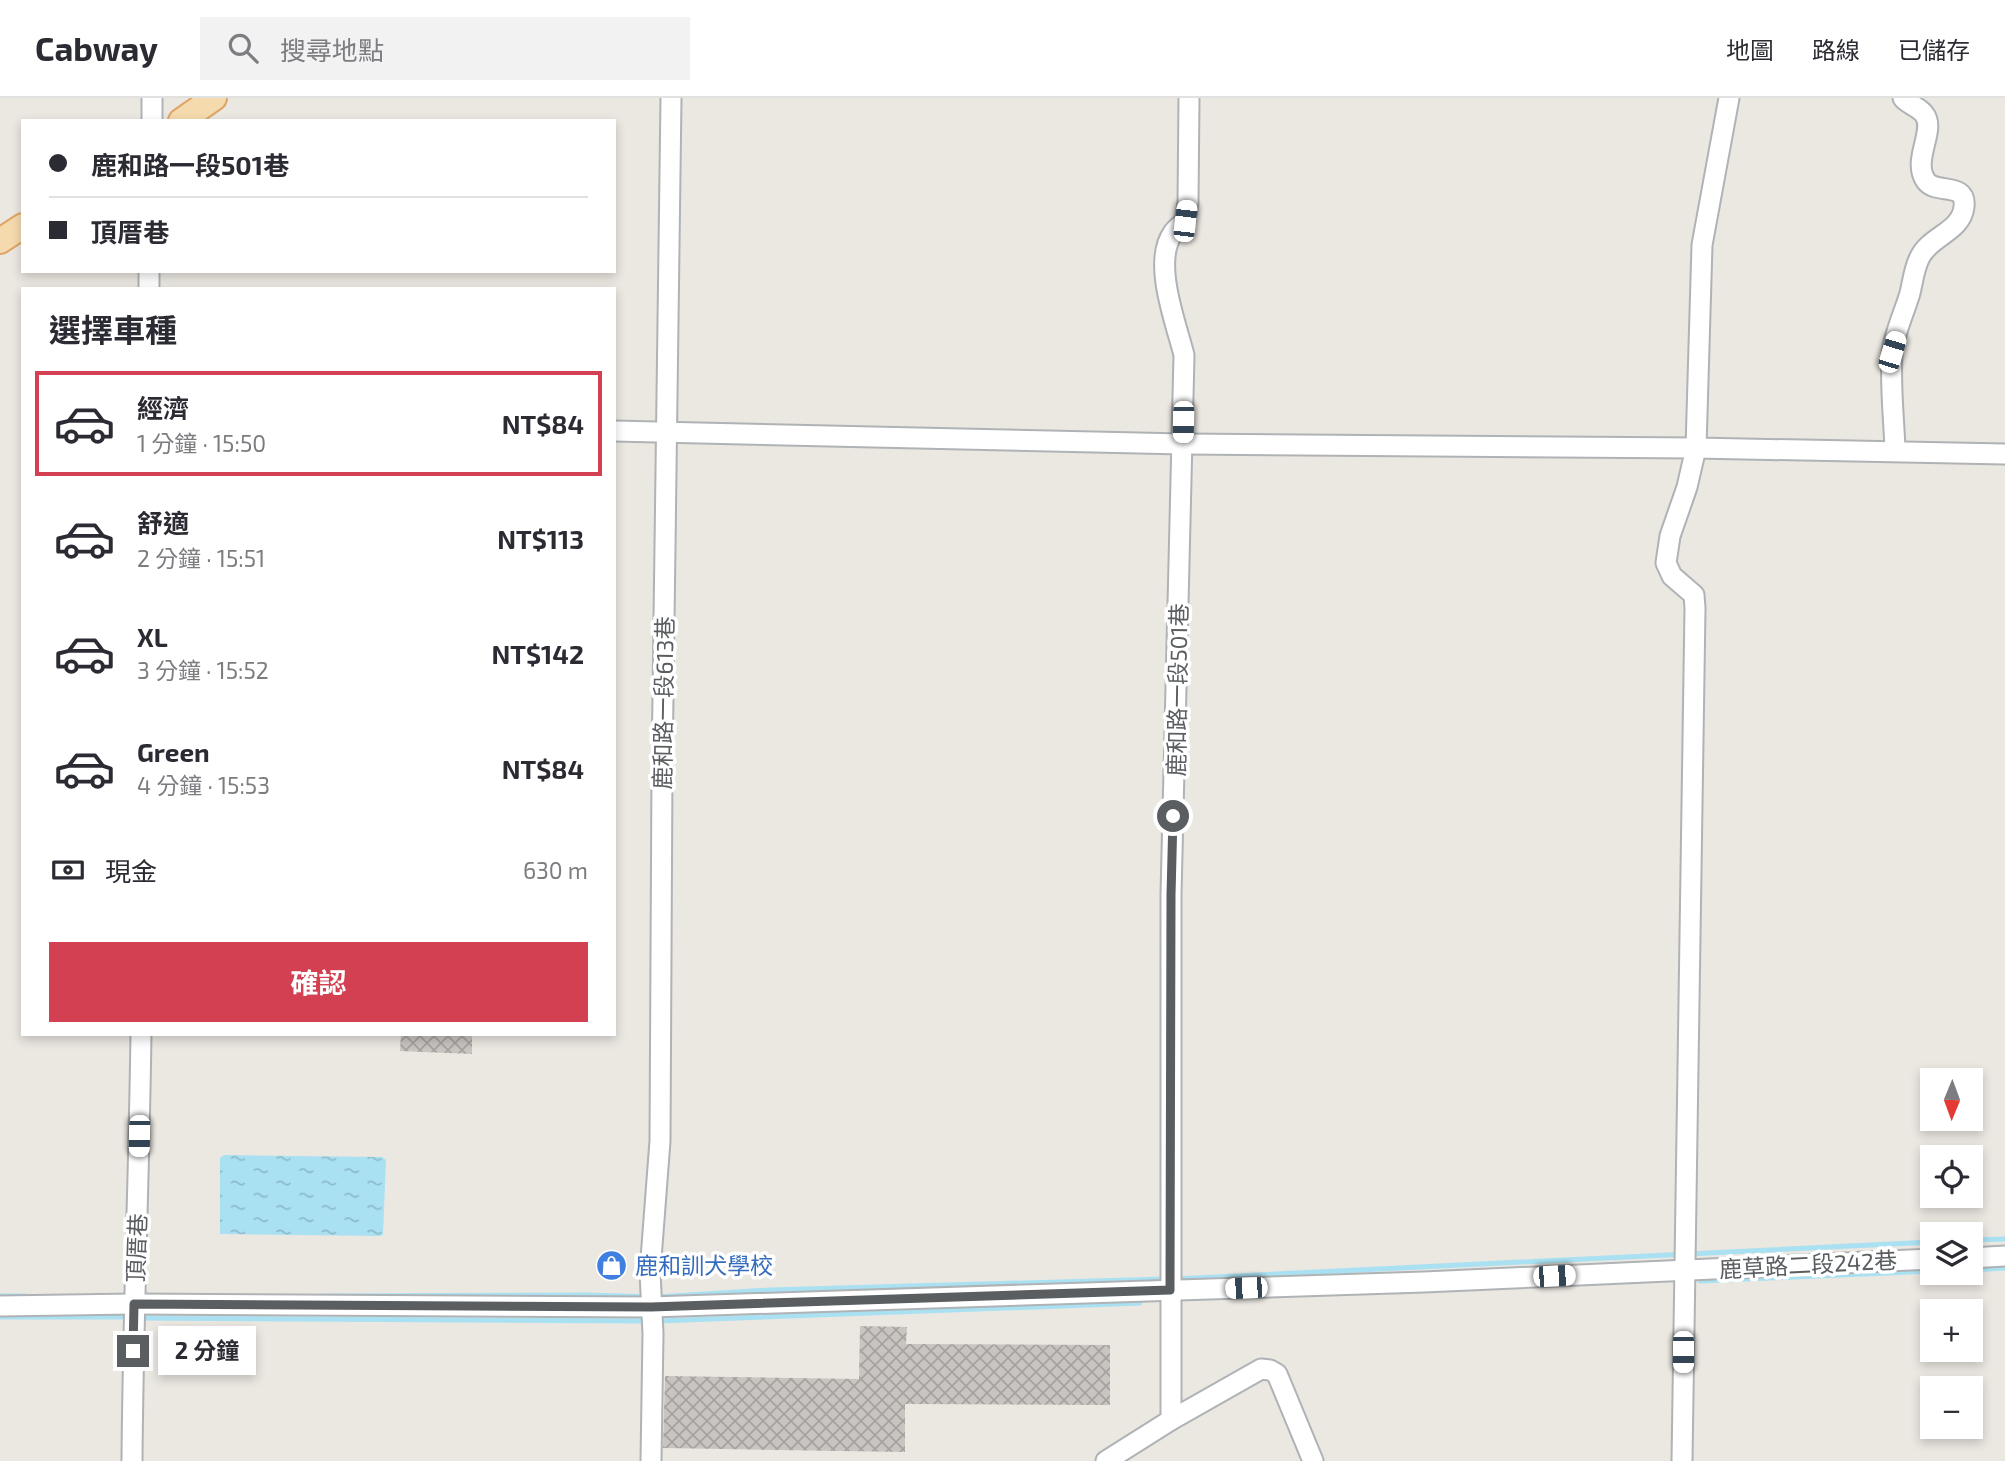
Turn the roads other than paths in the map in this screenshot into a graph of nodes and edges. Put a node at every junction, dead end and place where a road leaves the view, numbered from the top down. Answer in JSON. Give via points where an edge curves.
{"nodes":[{"id":1,"x":152,"y":98,"type":"edge"},
{"id":2,"x":214,"y":98,"type":"edge"},
{"id":3,"x":671,"y":98,"type":"edge"},
{"id":4,"x":1189,"y":98,"type":"edge"},
{"id":5,"x":1730,"y":98,"type":"edge"},
{"id":6,"x":1903,"y":98,"type":"edge"},
{"id":7,"x":152,"y":119,"type":"edge"},
{"id":8,"x":184,"y":119,"type":"edge"},
{"id":9,"x":21,"y":227,"type":"edge"},
{"id":10,"x":0,"y":241,"type":"edge"},
{"id":11,"x":616,"y":431,"type":"edge"},
{"id":12,"x":666,"y":432,"type":"junction"},
{"id":13,"x":1183,"y":444,"type":"junction"},
{"id":14,"x":1696,"y":448,"type":"junction"},
{"id":15,"x":1895,"y":450,"type":"junction"},
{"id":16,"x":2005,"y":454,"type":"edge"},
{"id":17,"x":141,"y":1036,"type":"edge"},
{"id":18,"x":2005,"y":1256,"type":"edge"},
{"id":19,"x":1983,"y":1257,"type":"edge"},
{"id":20,"x":1920,"y":1260,"type":"edge"},
{"id":21,"x":1684,"y":1270,"type":"junction"},
{"id":22,"x":1170,"y":1290,"type":"junction"},
{"id":23,"x":134,"y":1294,"type":"junction"},
{"id":24,"x":0,"y":1306,"type":"edge"},
{"id":25,"x":651,"y":1307,"type":"junction"},
{"id":26,"x":1171,"y":1420,"type":"junction"},
{"id":27,"x":132,"y":1461,"type":"edge"},
{"id":28,"x":651,"y":1461,"type":"edge"},
{"id":29,"x":1106,"y":1461,"type":"edge"},
{"id":30,"x":1313,"y":1461,"type":"edge"},
{"id":31,"x":1682,"y":1461,"type":"edge"}],
"edges":[{"from":1,"to":7,"type":"street"},
{"from":2,"to":8,"type":"main road"},
{"from":3,"to":12,"type":"street","name":"鹿和路一段613巷"},
{"from":4,"to":13,"type":"street","name":"鹿和路一段501巷","via":[[1188,203],[1185,221],[1166,248],[1165,278],[1184,355]]},
{"from":5,"to":14,"type":"street","via":[[1702,245]]},
{"from":6,"to":15,"type":"street","via":[[1926,116],[1920,164],[1926,181],[1933,187],[1958,191],[1965,204],[1962,218],[1928,244],[1919,258],[1892,352]]},
{"from":9,"to":10,"type":"main road"},
{"from":11,"to":12,"type":"street"},
{"from":12,"to":13,"type":"street"},
{"from":12,"to":25,"type":"street","name":"鹿和路一段613巷","via":[[660,1141]]},
{"from":13,"to":14,"type":"street"},
{"from":13,"to":22,"type":"street","name":"鹿和路一段501巷","via":[[1171,895]]},
{"from":14,"to":15,"type":"street"},
{"from":14,"to":21,"type":"street","via":[[1666,563],[1672,576],[1694,594],[1695,608]]},
{"from":15,"to":16,"type":"street"},
{"from":17,"to":23,"type":"street","name":"頂厝巷"},
{"from":18,"to":19,"type":"street"},
{"from":20,"to":21,"type":"street","name":"鹿草路二段242巷"},
{"from":21,"to":22,"type":"street","name":"鹿草路二段242巷"},
{"from":21,"to":31,"type":"street"},
{"from":22,"to":25,"type":"street","name":"鹿草路二段242巷"},
{"from":22,"to":26,"type":"street","name":"鹿和路一段501巷"},
{"from":23,"to":24,"type":"street","name":"鹿草路二段242巷"},
{"from":23,"to":25,"type":"street","name":"鹿草路二段242巷"},
{"from":23,"to":27,"type":"street","name":"頂厝巷"},
{"from":25,"to":28,"type":"street","name":"鹿和路一段613巷"},
{"from":26,"to":29,"type":"street"},
{"from":26,"to":30,"type":"street","via":[[1261,1369],[1270,1370],[1277,1374]]}]}
